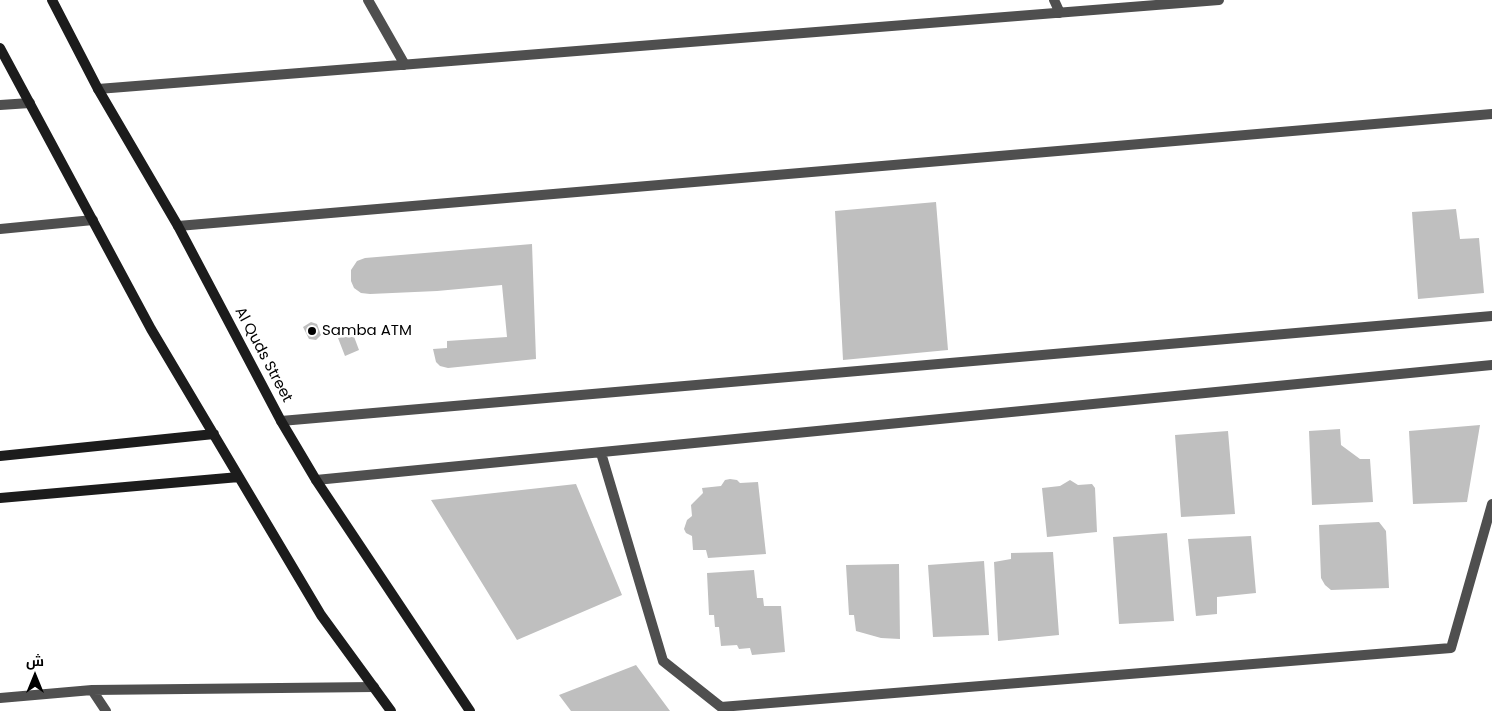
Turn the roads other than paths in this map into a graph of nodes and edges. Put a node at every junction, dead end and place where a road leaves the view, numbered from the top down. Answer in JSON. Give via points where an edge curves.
{"nodes":[{"id":1,"x":52,"y":0,"type":"edge"},
{"id":2,"x":368,"y":0,"type":"edge"},
{"id":3,"x":1054,"y":0,"type":"edge"},
{"id":4,"x":1220,"y":0,"type":"edge"},
{"id":5,"x":1060,"y":12,"type":"junction"},
{"id":6,"x":0,"y":48,"type":"edge"},
{"id":7,"x":405,"y":64,"type":"junction"},
{"id":8,"x":98,"y":89,"type":"junction"},
{"id":9,"x":30,"y":103,"type":"junction"},
{"id":10,"x":0,"y":105,"type":"edge"},
{"id":11,"x":1492,"y":114,"type":"edge"},
{"id":12,"x":93,"y":220,"type":"junction"},
{"id":13,"x":178,"y":226,"type":"junction"},
{"id":14,"x":0,"y":229,"type":"edge"},
{"id":15,"x":1492,"y":316,"type":"edge"},
{"id":16,"x":1492,"y":365,"type":"edge"},
{"id":17,"x":281,"y":421,"type":"junction"},
{"id":18,"x":214,"y":434,"type":"junction"},
{"id":19,"x":601,"y":453,"type":"junction"},
{"id":20,"x":0,"y":456,"type":"edge"},
{"id":21,"x":239,"y":477,"type":"junction"},
{"id":22,"x":316,"y":480,"type":"junction"},
{"id":23,"x":0,"y":498,"type":"edge"},
{"id":24,"x":1492,"y":504,"type":"edge"},
{"id":25,"x":374,"y":688,"type":"junction"},
{"id":26,"x":92,"y":690,"type":"junction"},
{"id":27,"x":0,"y":698,"type":"edge"},
{"id":28,"x":106,"y":711,"type":"edge"},
{"id":29,"x":391,"y":711,"type":"edge"},
{"id":30,"x":470,"y":711,"type":"edge"}],
"edges":[{"from":1,"to":8,"type":"main road","name":"Al Quds Street"},
{"from":2,"to":7,"type":"street"},
{"from":3,"to":5,"type":"street"},
{"from":4,"to":5,"type":"street"},
{"from":5,"to":7,"type":"street"},
{"from":6,"to":9,"type":"main road"},
{"from":7,"to":8,"type":"street"},
{"from":8,"to":13,"type":"main road","name":"Al Quds Street"},
{"from":9,"to":10,"type":"street"},
{"from":9,"to":12,"type":"main road"},
{"from":11,"to":13,"type":"street"},
{"from":12,"to":14,"type":"street"},
{"from":12,"to":18,"type":"main road","via":[[151,329]]},
{"from":13,"to":17,"type":"main road","name":"Al Quds Street"},
{"from":15,"to":17,"type":"street"},
{"from":16,"to":19,"type":"street"},
{"from":17,"to":22,"type":"main road","name":"Al Quds Street"},
{"from":18,"to":20,"type":"main road"},
{"from":18,"to":21,"type":"main road"},
{"from":19,"to":22,"type":"street"},
{"from":19,"to":24,"type":"street","via":[[663,661],[721,707],[1451,648]]},
{"from":21,"to":23,"type":"main road"},
{"from":21,"to":25,"type":"main road","via":[[321,615]]},
{"from":22,"to":30,"type":"main road","name":"Al Quds Street"},
{"from":25,"to":26,"type":"street"},
{"from":25,"to":29,"type":"main road"},
{"from":26,"to":27,"type":"street"},
{"from":26,"to":28,"type":"street"}]}
